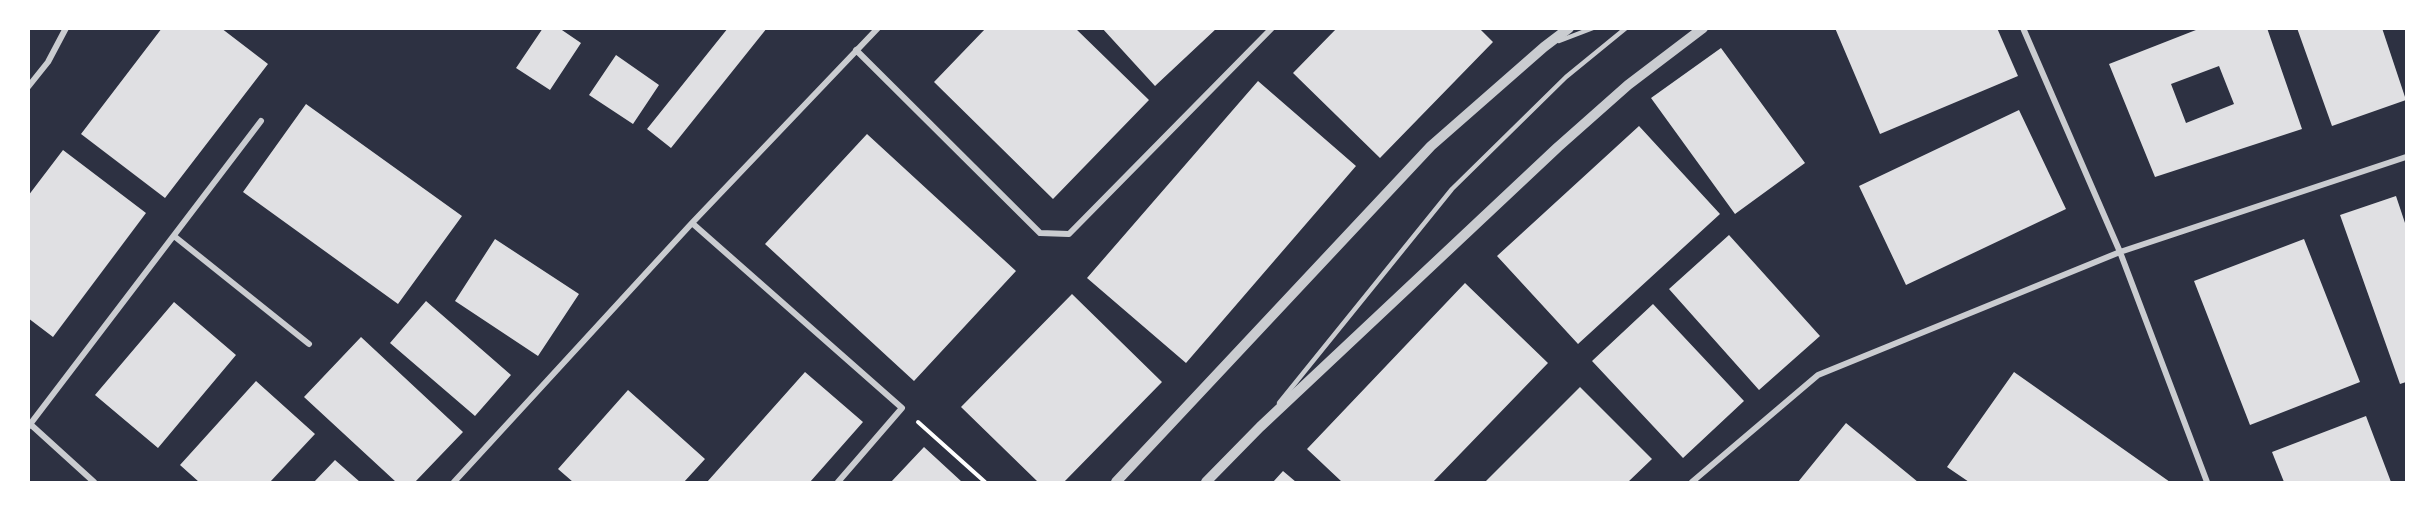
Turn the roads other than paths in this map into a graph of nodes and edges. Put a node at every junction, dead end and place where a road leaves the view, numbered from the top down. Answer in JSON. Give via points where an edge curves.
{"nodes":[{"id":1,"x":66,"y":28,"type":"edge"},
{"id":2,"x":878,"y":28,"type":"edge"},
{"id":3,"x":1272,"y":28,"type":"edge"},
{"id":4,"x":1569,"y":28,"type":"edge"},
{"id":5,"x":1593,"y":28,"type":"edge"},
{"id":6,"x":1626,"y":28,"type":"edge"},
{"id":7,"x":1703,"y":28,"type":"edge"},
{"id":8,"x":2023,"y":28,"type":"edge"},
{"id":9,"x":1544,"y":47,"type":"junction"},
{"id":10,"x":856,"y":50,"type":"junction"},
{"id":11,"x":28,"y":87,"type":"edge"},
{"id":12,"x":261,"y":121,"type":"dead end"},
{"id":13,"x":2406,"y":157,"type":"edge"},
{"id":14,"x":692,"y":223,"type":"junction"},
{"id":15,"x":174,"y":236,"type":"junction"},
{"id":16,"x":2120,"y":252,"type":"junction"},
{"id":17,"x":309,"y":344,"type":"dead end"},
{"id":18,"x":29,"y":425,"type":"edge"},
{"id":19,"x":1260,"y":427,"type":"junction"},
{"id":20,"x":94,"y":483,"type":"edge"},
{"id":21,"x":454,"y":483,"type":"edge"},
{"id":22,"x":838,"y":483,"type":"edge"},
{"id":23,"x":1116,"y":483,"type":"edge"},
{"id":24,"x":1206,"y":483,"type":"edge"},
{"id":25,"x":1692,"y":483,"type":"edge"},
{"id":26,"x":2207,"y":483,"type":"edge"}],
"edges":[{"from":1,"to":11,"type":"street","via":[[48,62]]},
{"from":2,"to":10,"type":"street"},
{"from":3,"to":10,"type":"street","via":[[1069,234],[1040,233]]},
{"from":4,"to":9,"type":"street"},
{"from":5,"to":9,"type":"lane"},
{"from":6,"to":19,"type":"lane","via":[[1566,77],[1452,189]]},
{"from":7,"to":19,"type":"street","via":[[1558,147]]},
{"from":8,"to":16,"type":"street"},
{"from":9,"to":23,"type":"street","via":[[1431,146]]},
{"from":10,"to":14,"type":"street"},
{"from":12,"to":15,"type":"street"},
{"from":13,"to":16,"type":"street"},
{"from":14,"to":21,"type":"street"},
{"from":14,"to":22,"type":"street","via":[[902,408]]},
{"from":15,"to":17,"type":"street"},
{"from":15,"to":18,"type":"street"},
{"from":16,"to":25,"type":"street","via":[[1818,375]]},
{"from":16,"to":26,"type":"street"},
{"from":18,"to":20,"type":"street"},
{"from":19,"to":24,"type":"street"}]}
